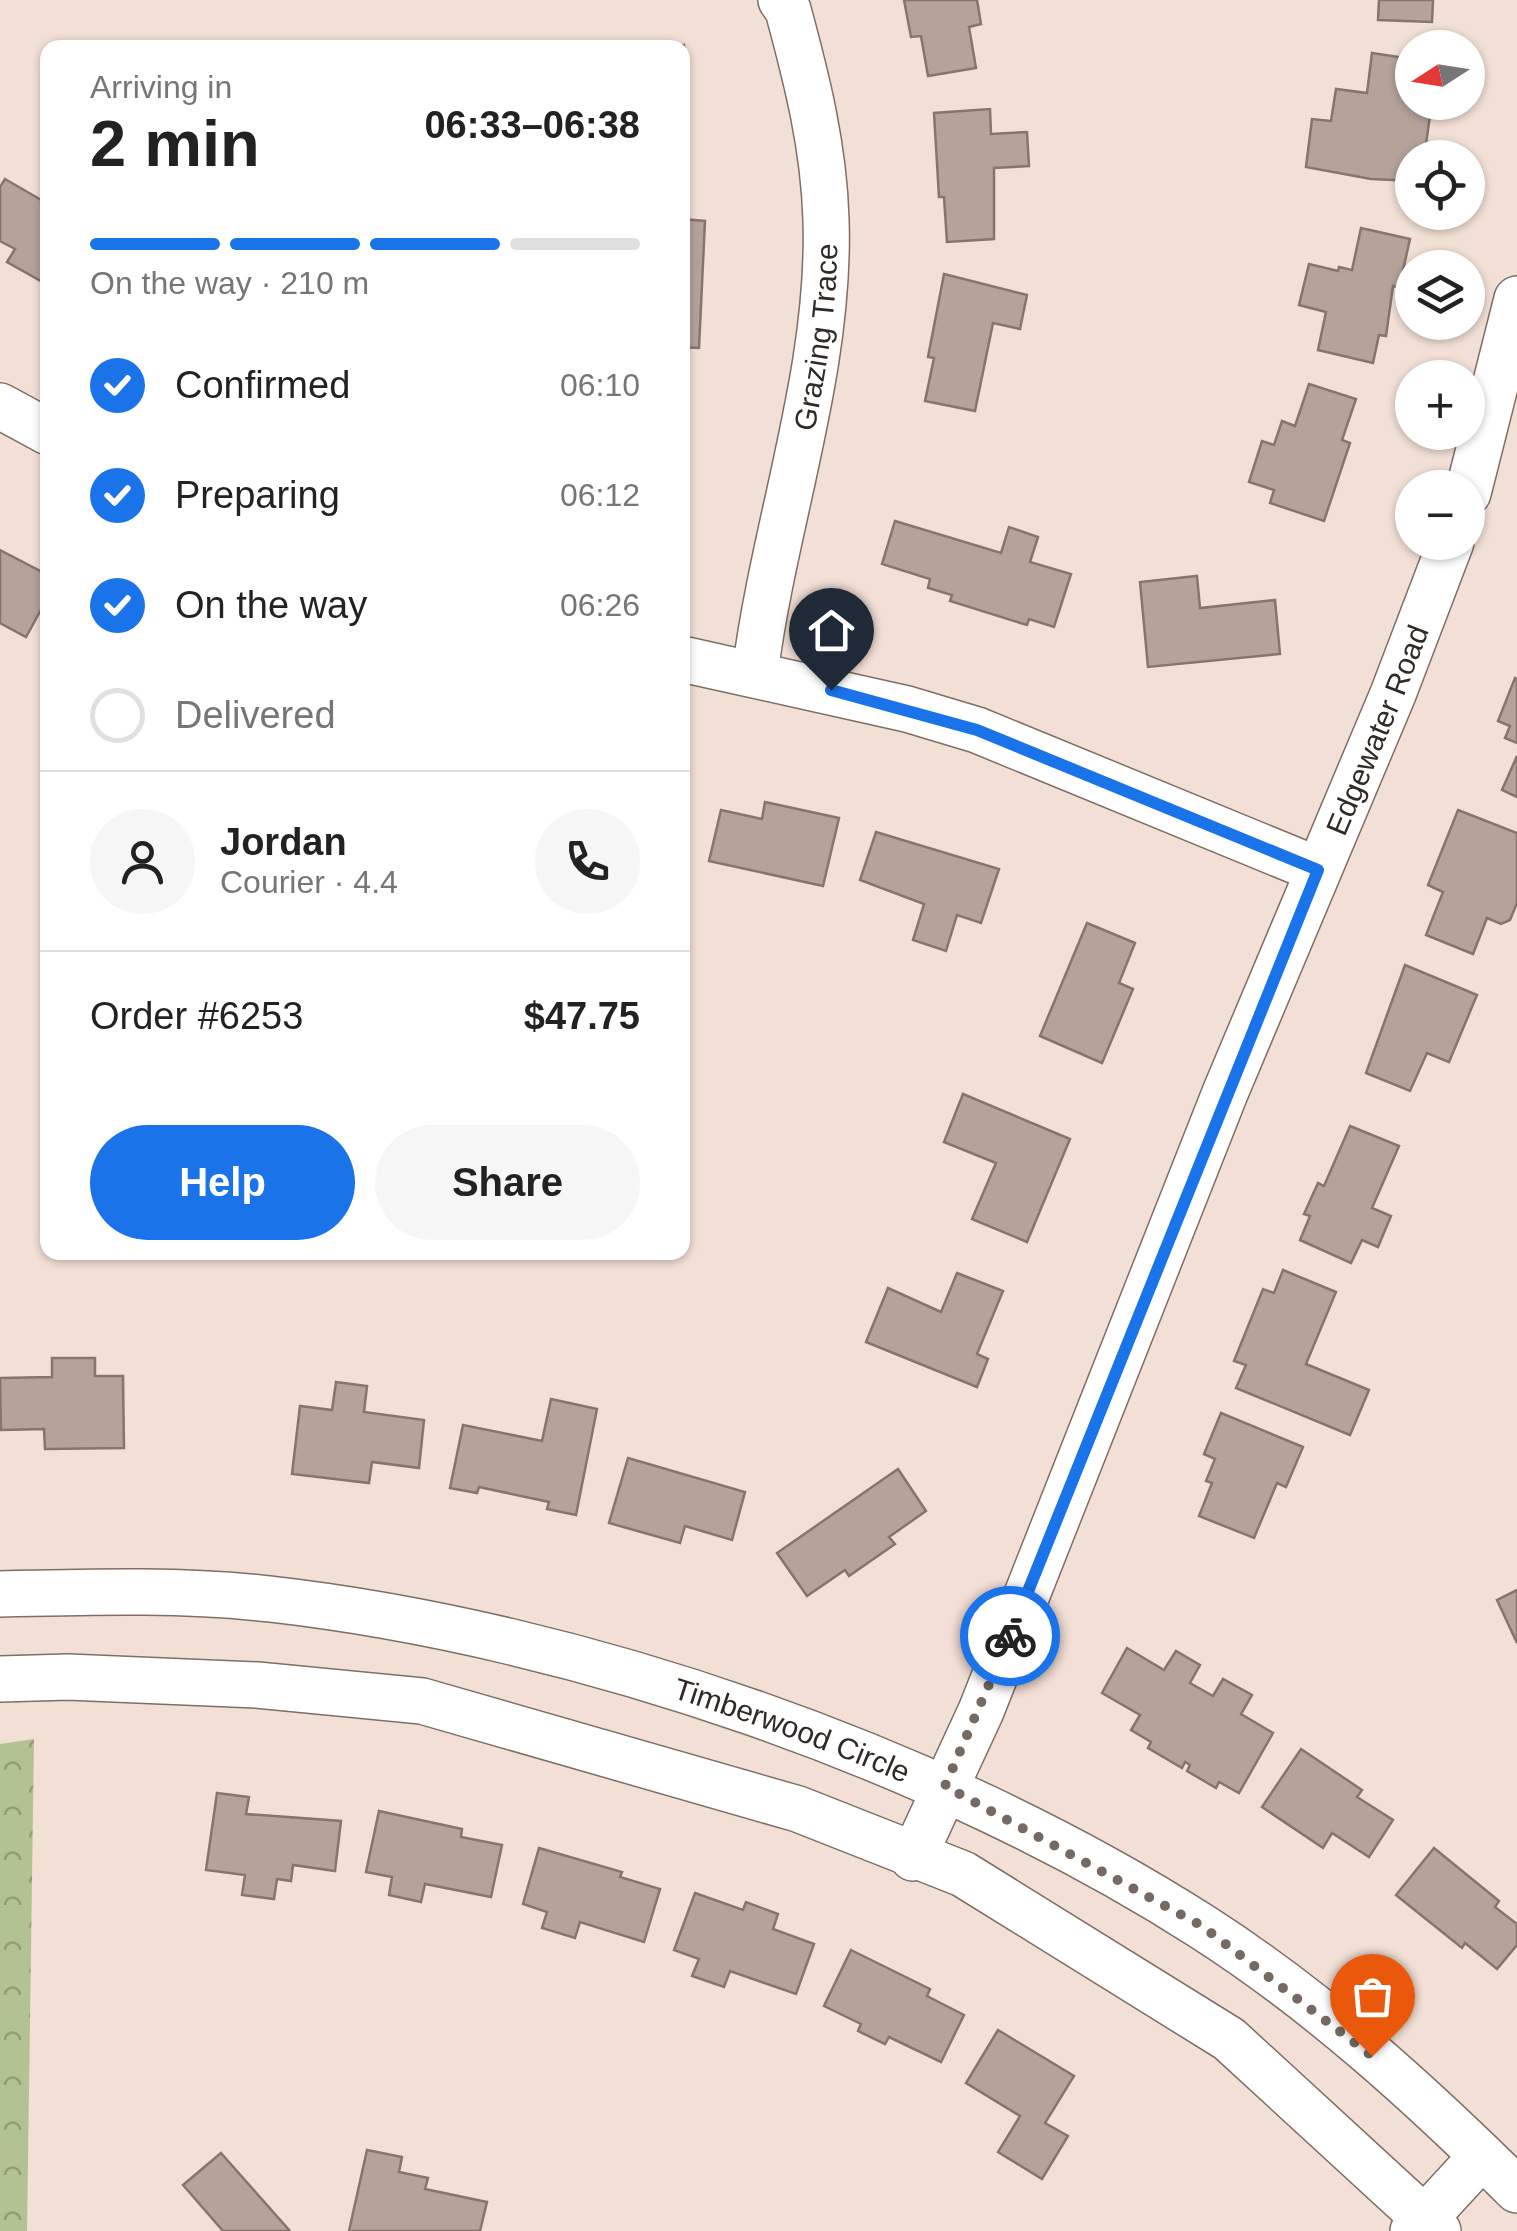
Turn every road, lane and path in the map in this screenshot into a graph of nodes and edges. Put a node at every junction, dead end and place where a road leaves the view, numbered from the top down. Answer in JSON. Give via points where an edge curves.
{"nodes":[{"id":1,"x":781,"y":0,"type":"edge"},
{"id":2,"x":1517,"y":299,"type":"edge"},
{"id":3,"x":0,"y":406,"type":"edge"},
{"id":4,"x":40,"y":428,"type":"edge"},
{"id":5,"x":1474,"y":470,"type":"edge"},
{"id":6,"x":1444,"y":560,"type":"edge"},
{"id":7,"x":690,"y":660,"type":"edge"},
{"id":8,"x":754,"y":673,"type":"junction"},
{"id":9,"x":1318,"y":870,"type":"junction"},
{"id":10,"x":0,"y":1594,"type":"edge"},
{"id":11,"x":0,"y":1678,"type":"edge"},
{"id":12,"x":945,"y":1786,"type":"junction"},
{"id":13,"x":913,"y":1858,"type":"junction"},
{"id":14,"x":1482,"y":2156,"type":"junction"},
{"id":15,"x":1517,"y":2190,"type":"edge"},
{"id":16,"x":1426,"y":2227,"type":"edge"}],
"edges":[{"from":1,"to":8,"type":"street","name":"Grazing Trace","via":[[822,156],[825,275]]},
{"from":2,"to":5,"type":"street"},
{"from":3,"to":4,"type":"street"},
{"from":6,"to":9,"type":"street","name":"Edgewater Road"},
{"from":7,"to":8,"type":"street"},
{"from":8,"to":9,"type":"street","via":[[977,730]]},
{"from":9,"to":12,"type":"street","name":"Edgewater Road"},
{"from":10,"to":12,"type":"street","name":"Timberwood Circle","via":[[268,1598],[452,1630],[746,1710]]},
{"from":11,"to":13,"type":"street","via":[[257,1686],[422,1701],[798,1808]]},
{"from":12,"to":13,"type":"street","name":"Edgewater Road"},
{"from":12,"to":14,"type":"street","name":"Timberwood Circle","via":[[1202,1926],[1422,2096]]},
{"from":13,"to":16,"type":"street","via":[[964,1874],[1229,2039]]},
{"from":14,"to":15,"type":"street","name":"Timberwood Circle"},
{"from":14,"to":16,"type":"street"}]}
